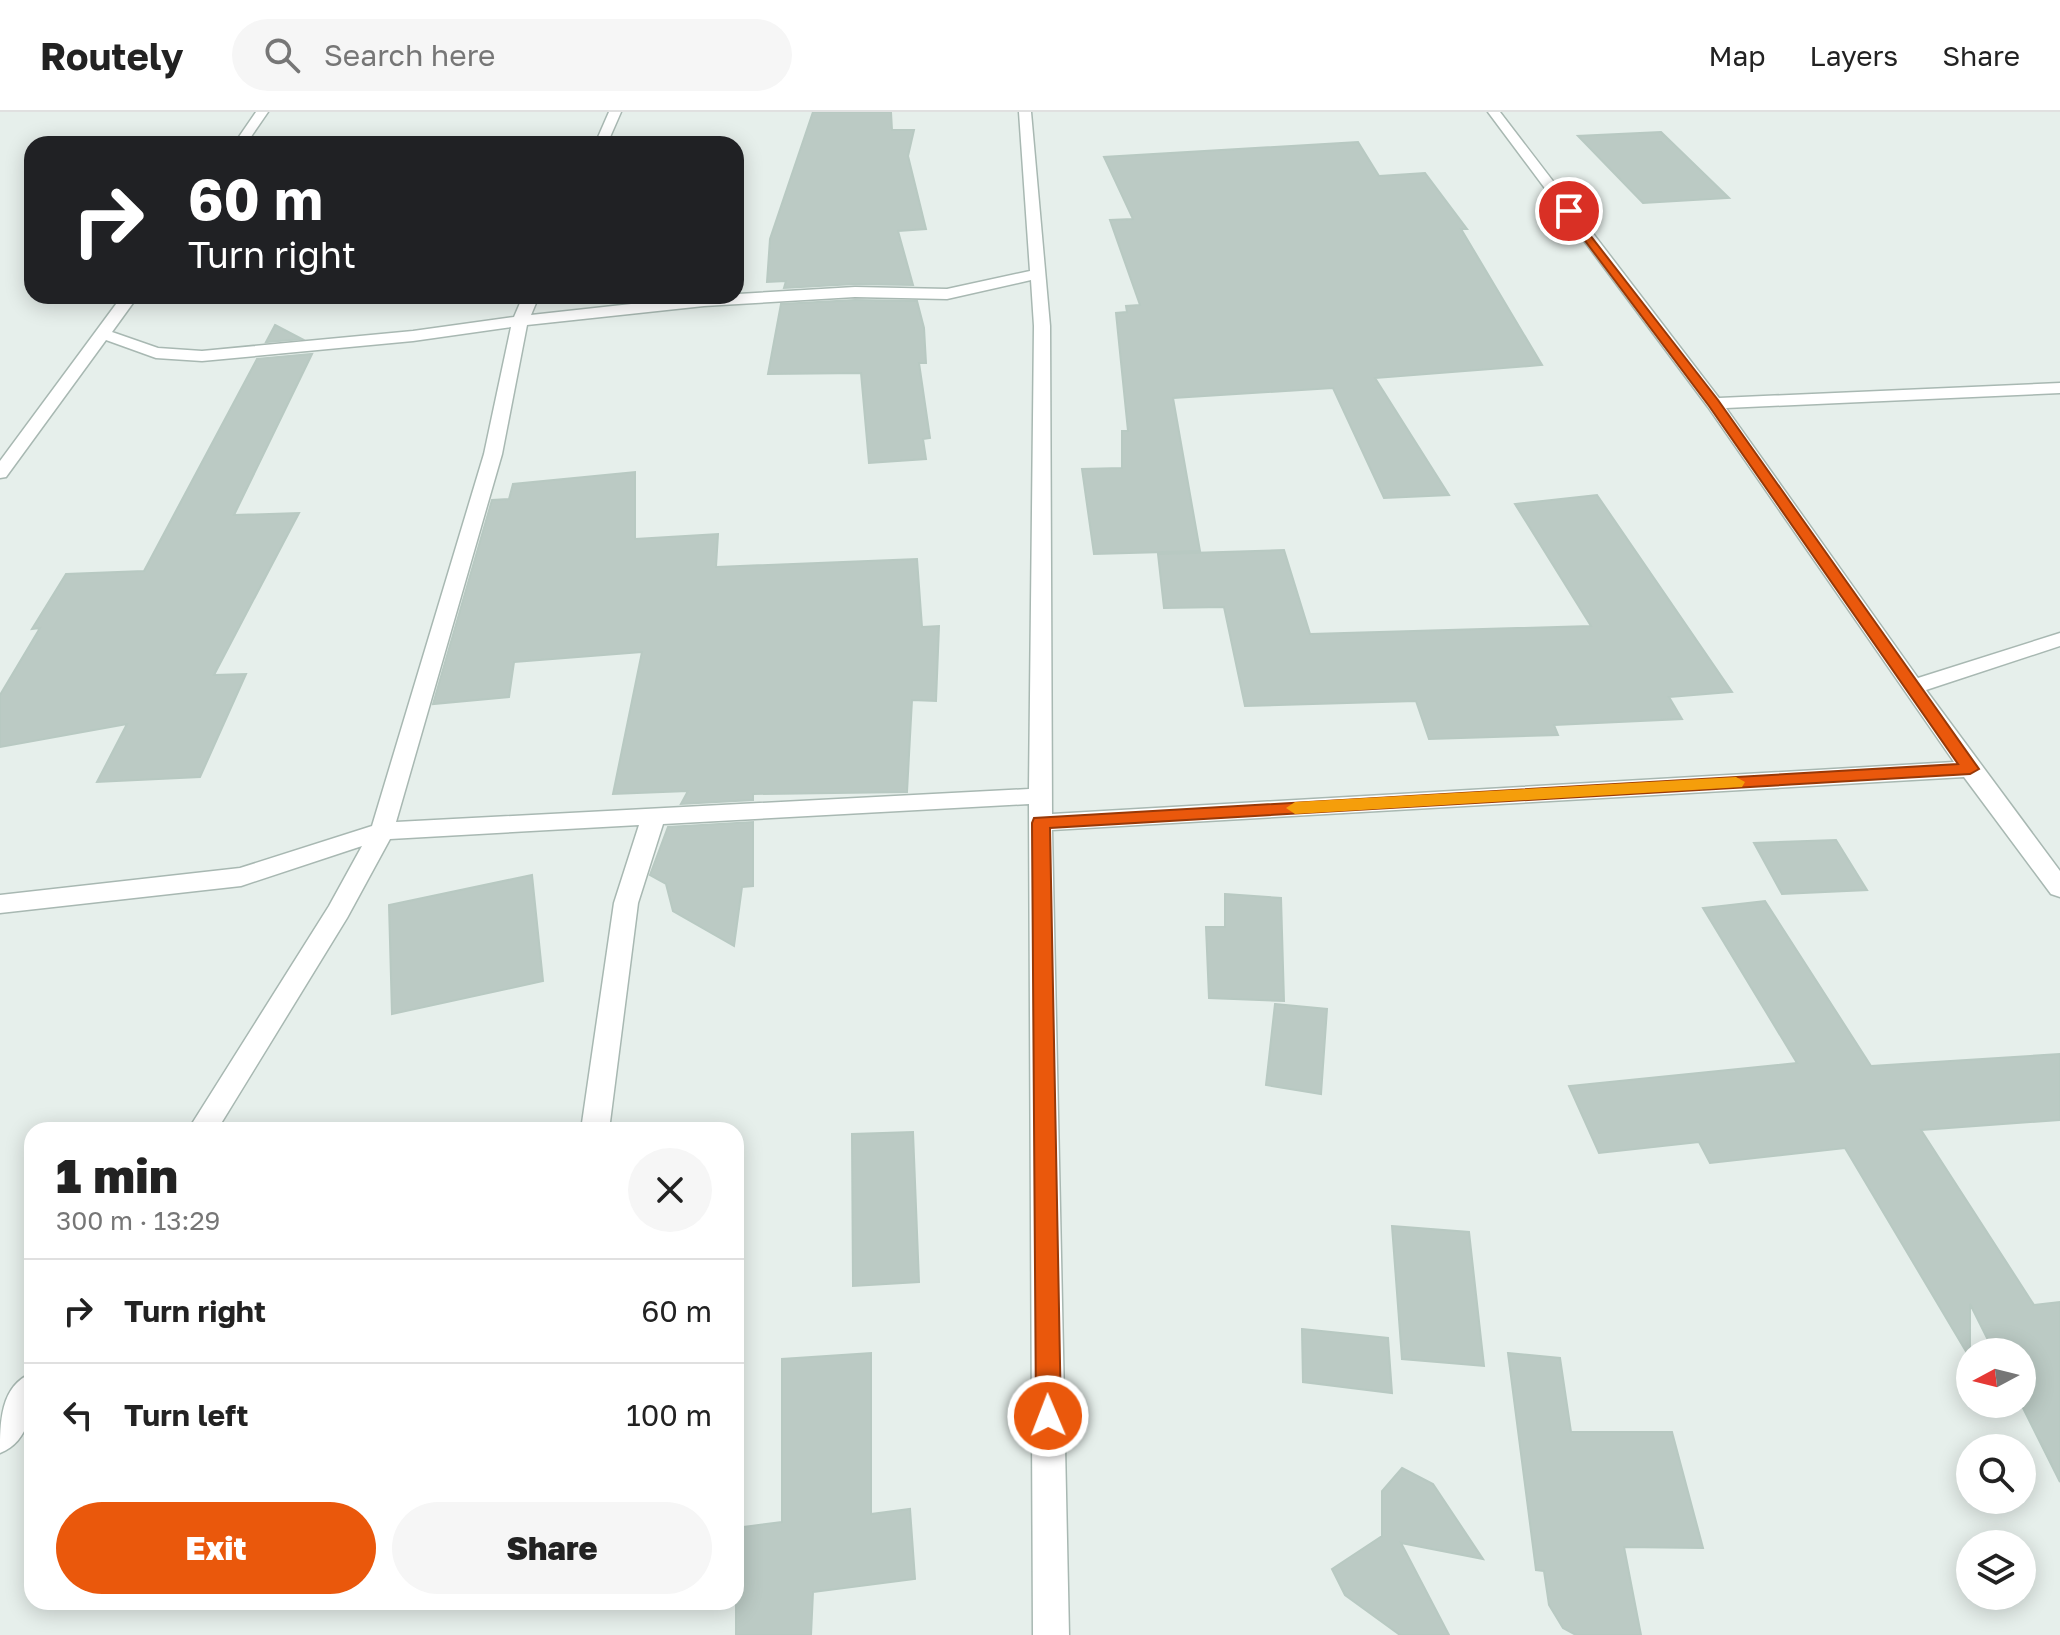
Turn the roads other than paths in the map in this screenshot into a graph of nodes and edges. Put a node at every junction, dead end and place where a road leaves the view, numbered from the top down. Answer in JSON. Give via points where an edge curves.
{"nodes":[{"id":1,"x":262,"y":112,"type":"edge"},
{"id":2,"x":615,"y":112,"type":"edge"},
{"id":3,"x":1025,"y":112,"type":"edge"},
{"id":4,"x":1494,"y":112,"type":"edge"},
{"id":5,"x":246,"y":136,"type":"edge"},
{"id":6,"x":604,"y":136,"type":"edge"},
{"id":7,"x":1038,"y":274,"type":"junction"},
{"id":8,"x":744,"y":299,"type":"edge"},
{"id":9,"x":124,"y":304,"type":"edge"},
{"id":10,"x":528,"y":304,"type":"edge"},
{"id":11,"x":683,"y":304,"type":"edge"},
{"id":12,"x":520,"y":322,"type":"junction"},
{"id":13,"x":103,"y":334,"type":"junction"},
{"id":14,"x":2060,"y":388,"type":"edge"},
{"id":15,"x":1714,"y":403,"type":"junction"},
{"id":16,"x":0,"y":473,"type":"edge"},
{"id":17,"x":2060,"y":639,"type":"edge"},
{"id":18,"x":1913,"y":687,"type":"junction"},
{"id":19,"x":1970,"y":769,"type":"junction"},
{"id":20,"x":1040,"y":796,"type":"junction"},
{"id":21,"x":653,"y":819,"type":"junction"},
{"id":22,"x":1041,"y":823,"type":"junction"},
{"id":23,"x":382,"y":831,"type":"junction"},
{"id":24,"x":2060,"y":888,"type":"edge"},
{"id":25,"x":0,"y":904,"type":"edge"},
{"id":26,"x":207,"y":1122,"type":"edge"},
{"id":27,"x":596,"y":1122,"type":"edge"},
{"id":28,"x":24,"y":1400,"type":"edge"},
{"id":29,"x":0,"y":1437,"type":"edge"},
{"id":30,"x":1051,"y":1635,"type":"edge"}],
"edges":[{"from":1,"to":5,"type":"street"},
{"from":2,"to":6,"type":"street"},
{"from":3,"to":7,"type":"street"},
{"from":4,"to":15,"type":"street"},
{"from":7,"to":8,"type":"street","via":[[947,294],[855,292]]},
{"from":7,"to":20,"type":"street"},
{"from":9,"to":13,"type":"street"},
{"from":10,"to":12,"type":"street"},
{"from":11,"to":12,"type":"street"},
{"from":12,"to":13,"type":"street","via":[[202,356],[156,353]]},
{"from":12,"to":23,"type":"street","via":[[493,454]]},
{"from":13,"to":16,"type":"street"},
{"from":14,"to":15,"type":"street"},
{"from":15,"to":18,"type":"street"},
{"from":17,"to":18,"type":"street"},
{"from":18,"to":19,"type":"street"},
{"from":19,"to":22,"type":"street"},
{"from":19,"to":24,"type":"street"},
{"from":20,"to":21,"type":"street"},
{"from":20,"to":22,"type":"street"},
{"from":21,"to":23,"type":"street"},
{"from":21,"to":27,"type":"street","via":[[626,903]]},
{"from":22,"to":30,"type":"street"},
{"from":23,"to":25,"type":"street","via":[[241,877]]},
{"from":23,"to":26,"type":"street","via":[[338,912]]},
{"from":28,"to":29,"type":"street"}]}
